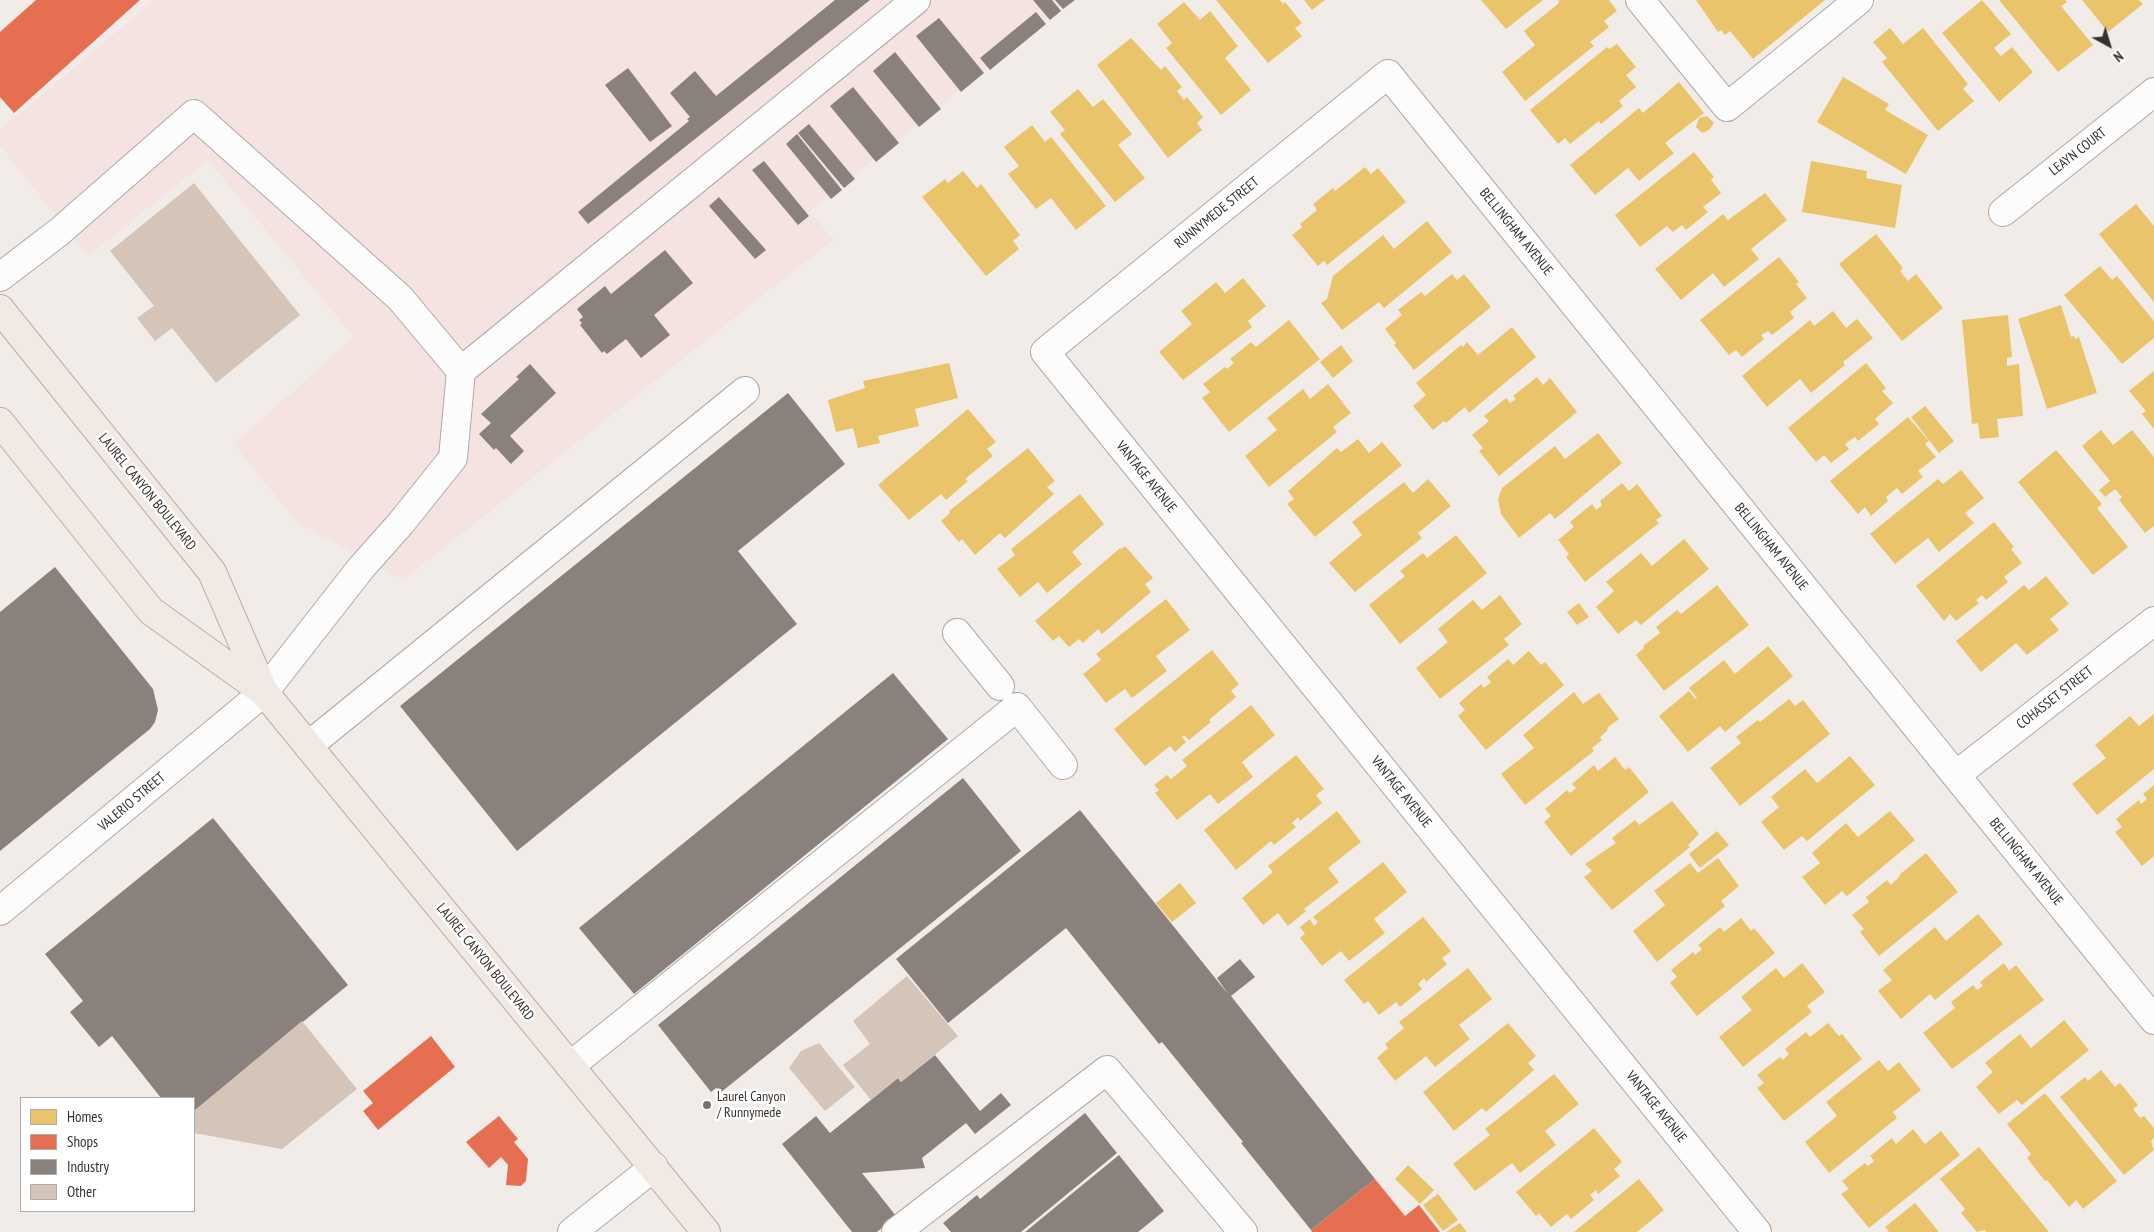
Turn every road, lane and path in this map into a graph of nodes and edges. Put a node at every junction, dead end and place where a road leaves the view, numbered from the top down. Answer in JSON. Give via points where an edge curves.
{"nodes":[{"id":1,"x":916,"y":0,"type":"edge"},
{"id":2,"x":1640,"y":0,"type":"edge"},
{"id":3,"x":1859,"y":0,"type":"edge"},
{"id":4,"x":1388,"y":74,"type":"joint"},
{"id":5,"x":2154,"y":92,"type":"edge"},
{"id":6,"x":2003,"y":212,"type":"dead end"},
{"id":7,"x":0,"y":277,"type":"edge"},
{"id":8,"x":0,"y":310,"type":"edge"},
{"id":9,"x":1045,"y":352,"type":"joint"},
{"id":10,"x":461,"y":371,"type":"junction"},
{"id":11,"x":745,"y":391,"type":"dead end"},
{"id":12,"x":0,"y":422,"type":"edge"},
{"id":13,"x":2154,"y":620,"type":"edge"},
{"id":14,"x":957,"y":633,"type":"dead end"},
{"id":15,"x":1000,"y":686,"type":"dead end"},
{"id":16,"x":264,"y":692,"type":"junction"},
{"id":17,"x":308,"y":746,"type":"junction"},
{"id":18,"x":1063,"y":765,"type":"dead end"},
{"id":19,"x":1956,"y":775,"type":"junction"},
{"id":20,"x":0,"y":911,"type":"edge"},
{"id":21,"x":2154,"y":1020,"type":"edge"},
{"id":22,"x":570,"y":1066,"type":"junction"},
{"id":23,"x":654,"y":1167,"type":"junction"},
{"id":24,"x":572,"y":1232,"type":"edge"},
{"id":25,"x":706,"y":1232,"type":"edge"},
{"id":26,"x":896,"y":1232,"type":"edge"},
{"id":27,"x":1243,"y":1232,"type":"edge"},
{"id":28,"x":1757,"y":1232,"type":"edge"}],
"edges":[{"from":1,"to":10,"type":"street"},
{"from":2,"to":3,"type":"street","via":[[1727,107]]},
{"from":4,"to":9,"type":"street","name":"RUNNYMEDE STREET"},
{"from":4,"to":19,"type":"street","name":"BELLINGHAM AVENUE"},
{"from":5,"to":6,"type":"street","name":"LEAYN COURT"},
{"from":7,"to":10,"type":"street","via":[[59,232],[194,114],[400,298]]},
{"from":8,"to":16,"type":"main road","name":"LAUREL CANYON BOULEVARD","via":[[212,572]]},
{"from":9,"to":28,"type":"street","name":"VANTAGE AVENUE"},
{"from":10,"to":16,"type":"street","name":"VALERIO STREET","via":[[453,458]]},
{"from":11,"to":17,"type":"street"},
{"from":12,"to":16,"type":"main road","name":"LAUREL CANYON BOULEVARD","via":[[151,611]]},
{"from":13,"to":19,"type":"street","name":"COHASSET STREET"},
{"from":14,"to":15,"type":"street"},
{"from":16,"to":17,"type":"main road","name":"LAUREL CANYON BOULEVARD"},
{"from":16,"to":20,"type":"street","name":"VALERIO STREET"},
{"from":17,"to":22,"type":"main road","name":"LAUREL CANYON BOULEVARD"},
{"from":18,"to":22,"type":"street","via":[[1017,707]]},
{"from":19,"to":21,"type":"street","name":"BELLINGHAM AVENUE"},
{"from":22,"to":23,"type":"main road","name":"LAUREL CANYON BOULEVARD"},
{"from":23,"to":24,"type":"street"},
{"from":23,"to":25,"type":"main road","name":"LAUREL CANYON BOULEVARD"},
{"from":26,"to":27,"type":"street","via":[[1107,1070]]}]}
